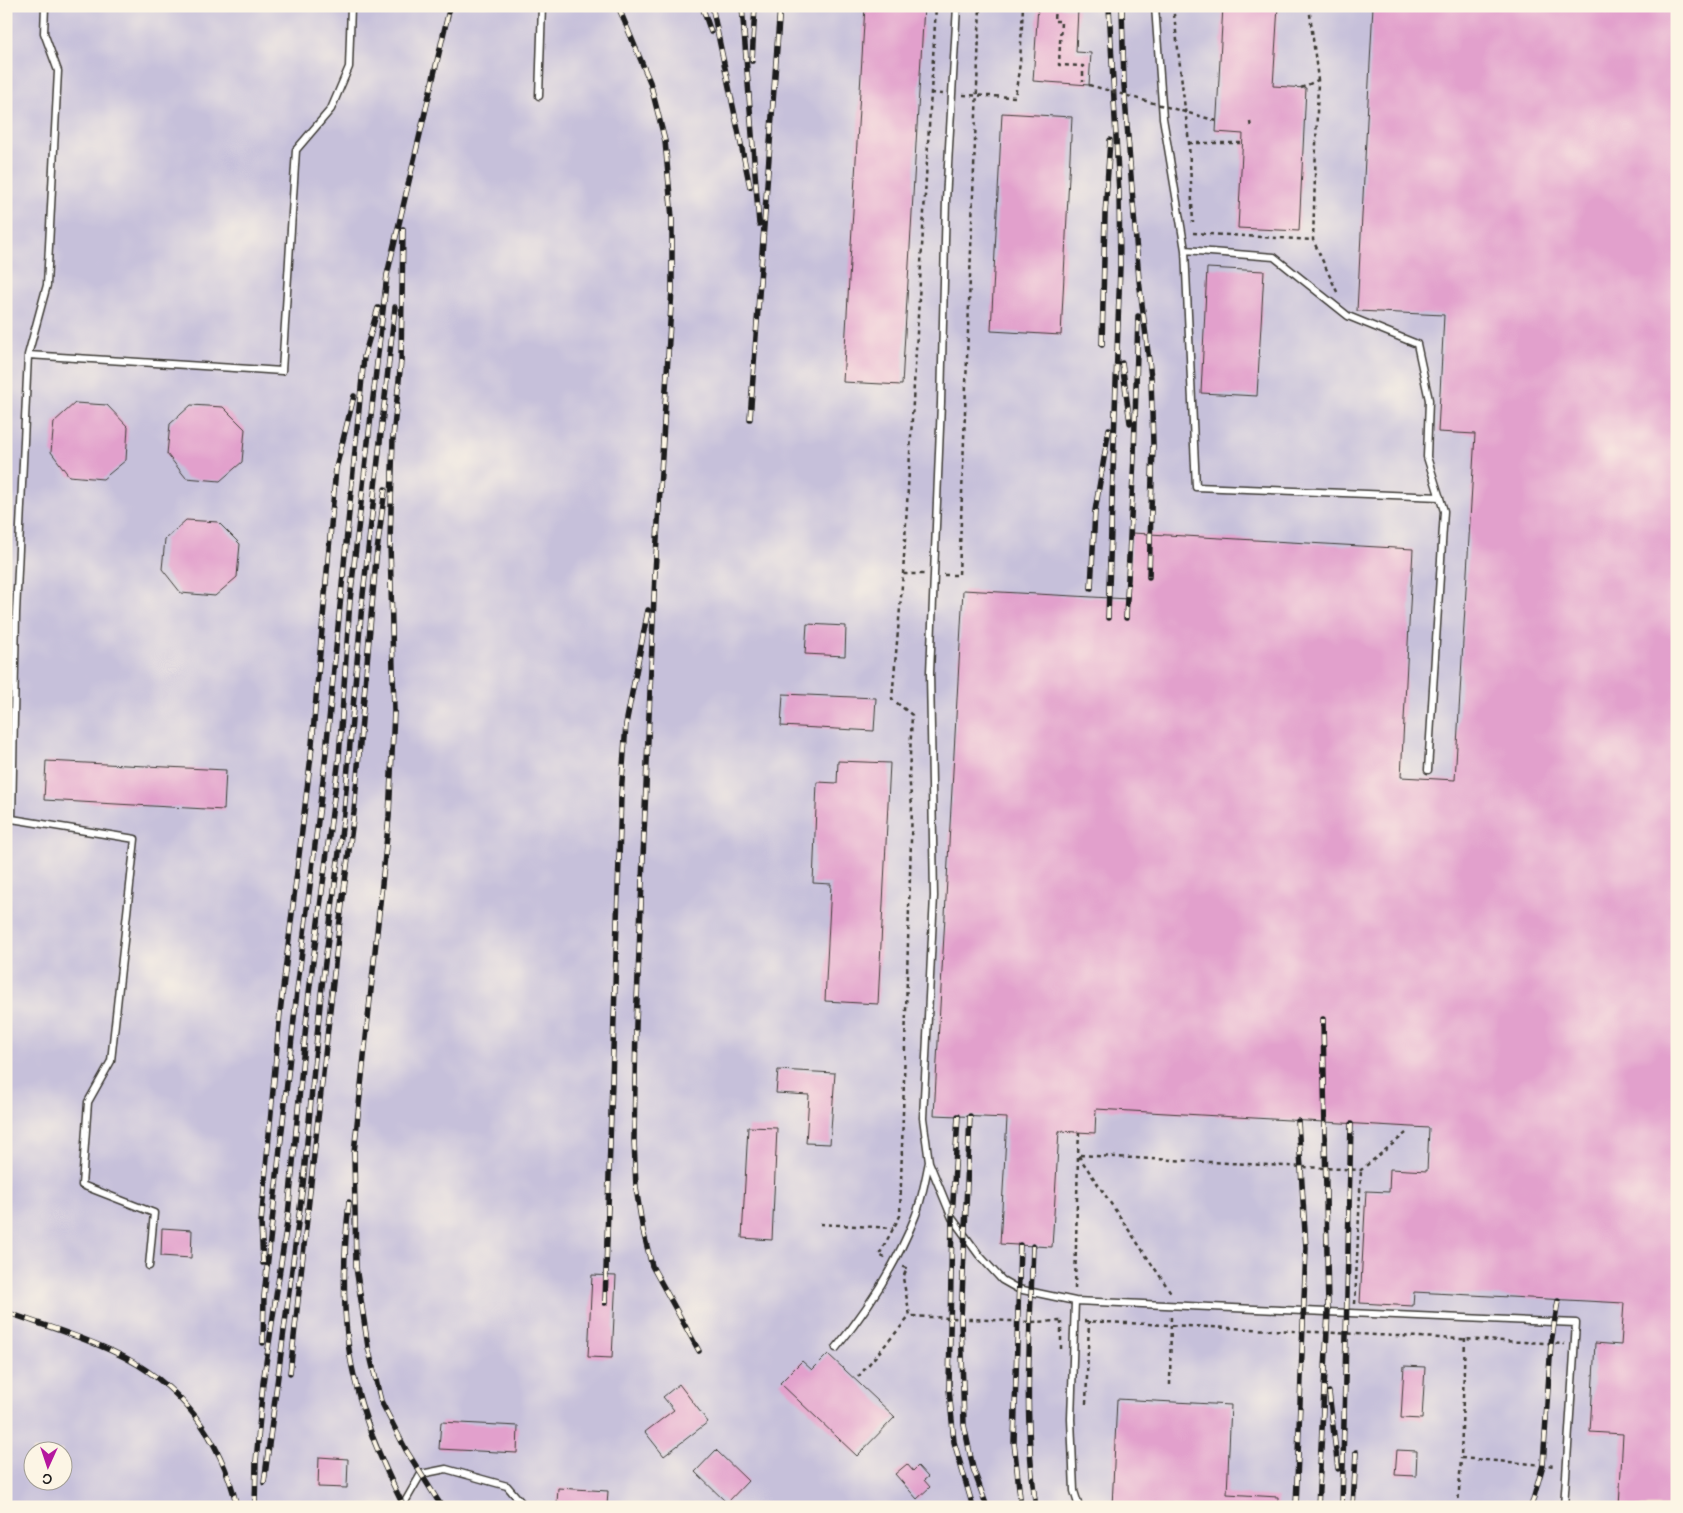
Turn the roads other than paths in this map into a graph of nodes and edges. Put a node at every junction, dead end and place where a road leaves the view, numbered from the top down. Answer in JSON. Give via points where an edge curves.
{"nodes":[{"id":1,"x":45,"y":6,"type":"edge"},
{"id":2,"x":351,"y":6,"type":"edge"},
{"id":3,"x":542,"y":6,"type":"edge"},
{"id":4,"x":957,"y":6,"type":"edge"},
{"id":5,"x":1155,"y":6,"type":"edge"},
{"id":6,"x":540,"y":96,"type":"dead end"},
{"id":7,"x":1186,"y":250,"type":"junction"},
{"id":8,"x":28,"y":355,"type":"junction"},
{"id":9,"x":1440,"y":497,"type":"junction"},
{"id":10,"x":1428,"y":770,"type":"dead end"},
{"id":11,"x":929,"y":1162,"type":"junction"},
{"id":12,"x":149,"y":1266,"type":"dead end"},
{"id":13,"x":1075,"y":1301,"type":"junction"},
{"id":14,"x":836,"y":1348,"type":"dead end"},
{"id":15,"x":402,"y":1507,"type":"edge"},
{"id":16,"x":525,"y":1507,"type":"edge"},
{"id":17,"x":1079,"y":1507,"type":"edge"},
{"id":18,"x":1564,"y":1507,"type":"edge"}],
"edges":[{"from":1,"to":8,"type":"lane","via":[[44,33],[58,71],[47,285]]},
{"from":2,"to":8,"type":"lane","via":[[349,67],[331,109],[296,150],[282,371]]},
{"from":3,"to":6,"type":"lane"},
{"from":4,"to":11,"type":"lane","via":[[930,672],[934,896],[923,1118]]},
{"from":5,"to":7,"type":"lane","via":[[1163,118]]},
{"from":7,"to":9,"type":"lane","via":[[1274,257],[1348,316],[1417,344],[1429,400],[1427,457]]},
{"from":7,"to":9,"type":"lane","via":[[1196,487]]},
{"from":8,"to":12,"type":"lane","via":[[16,612],[12,820],[135,839],[111,1061],[88,1102],[82,1185],[154,1213]]},
{"from":9,"to":10,"type":"lane","via":[[1444,510]]},
{"from":11,"to":13,"type":"lane","via":[[952,1218],[1002,1280],[1032,1293]]},
{"from":11,"to":14,"type":"lane","via":[[916,1216],[894,1262],[860,1319]]},
{"from":13,"to":17,"type":"lane","via":[[1071,1419],[1074,1491]]},
{"from":13,"to":18,"type":"lane","via":[[1576,1323]]},
{"from":15,"to":16,"type":"lane","via":[[421,1474],[446,1469],[507,1486]]}]}
